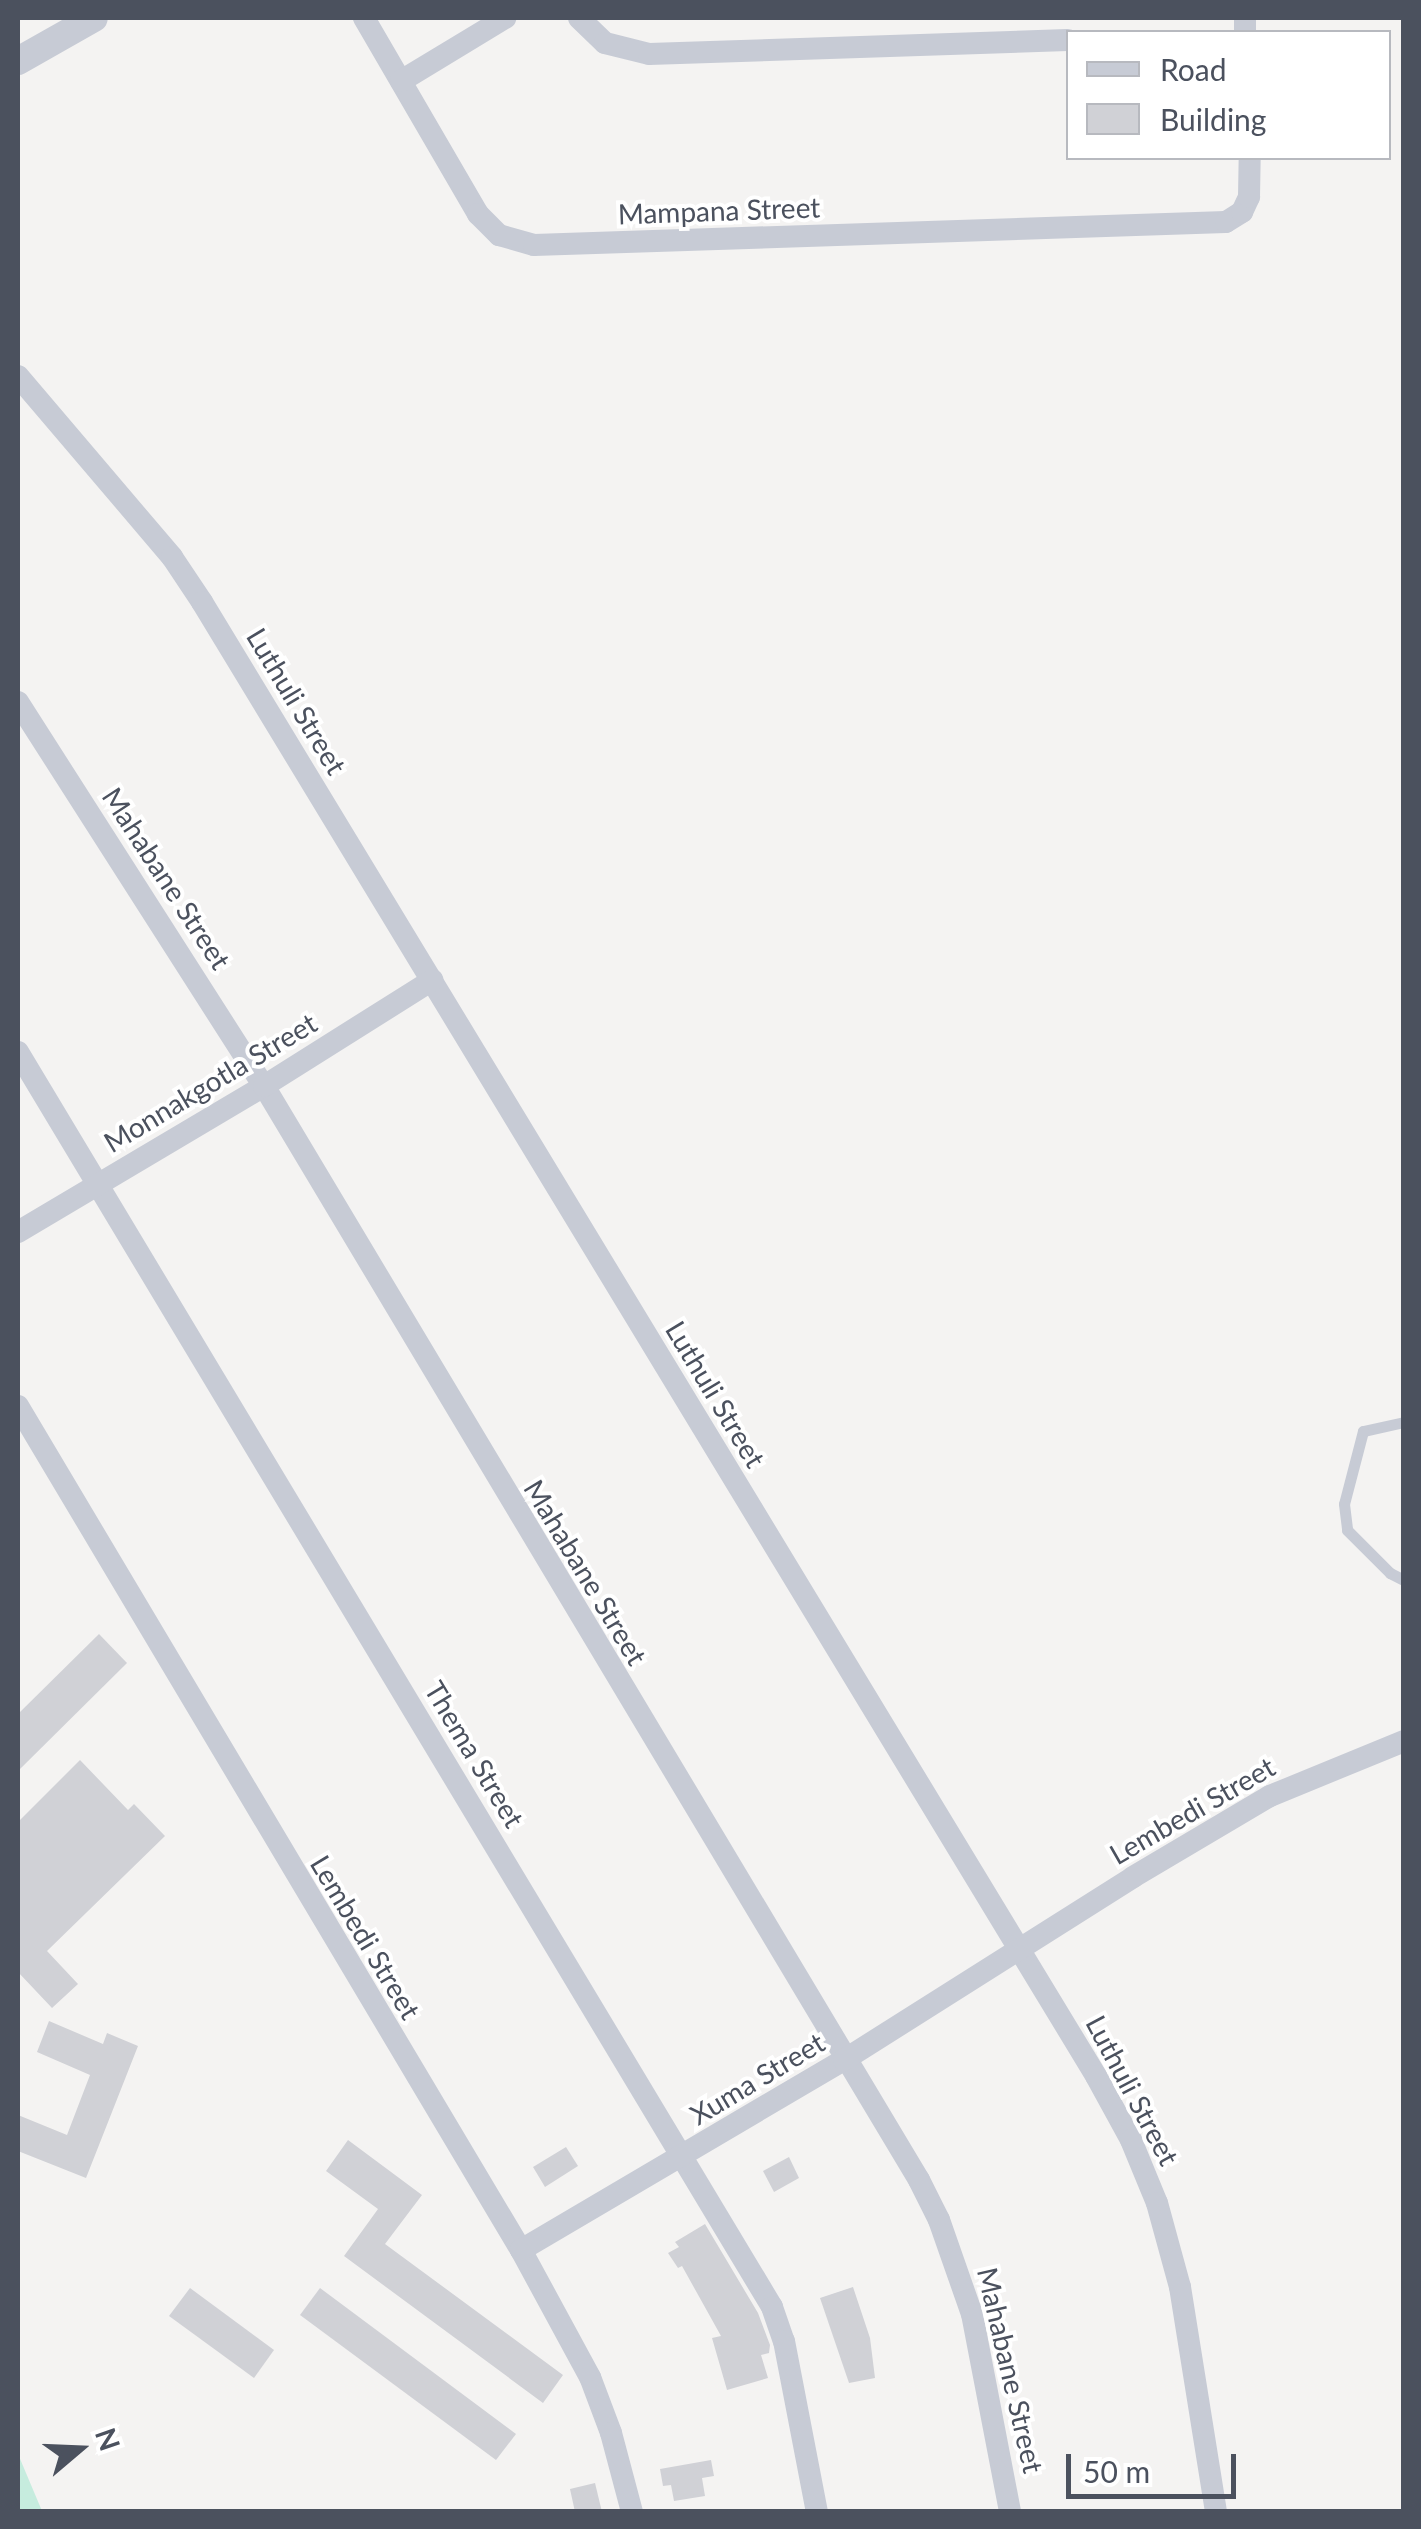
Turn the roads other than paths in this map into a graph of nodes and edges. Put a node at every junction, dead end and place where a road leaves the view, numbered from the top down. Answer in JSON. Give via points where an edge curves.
{"nodes":[{"id":1,"x":364,"y":18,"type":"edge"},
{"id":2,"x":506,"y":18,"type":"edge"},
{"id":3,"x":579,"y":18,"type":"edge"},
{"id":4,"x":89,"y":19,"type":"edge"},
{"id":5,"x":1066,"y":40,"type":"edge"},
{"id":6,"x":18,"y":62,"type":"edge"},
{"id":7,"x":401,"y":81,"type":"junction"},
{"id":8,"x":1250,"y":160,"type":"edge"},
{"id":9,"x":18,"y":376,"type":"edge"},
{"id":10,"x":18,"y":702,"type":"edge"},
{"id":11,"x":432,"y":980,"type":"junction"},
{"id":12,"x":18,"y":1052,"type":"edge"},
{"id":13,"x":264,"y":1086,"type":"junction"},
{"id":14,"x":96,"y":1185,"type":"junction"},
{"id":15,"x":18,"y":1232,"type":"edge"},
{"id":16,"x":18,"y":1406,"type":"edge"},
{"id":17,"x":1404,"y":1422,"type":"edge"},
{"id":18,"x":1404,"y":1580,"type":"edge"},
{"id":19,"x":1404,"y":1741,"type":"edge"},
{"id":20,"x":1020,"y":1951,"type":"junction"},
{"id":21,"x":844,"y":2060,"type":"junction"},
{"id":22,"x":683,"y":2157,"type":"junction"},
{"id":23,"x":521,"y":2250,"type":"junction"},
{"id":24,"x":632,"y":2512,"type":"edge"},
{"id":25,"x":818,"y":2512,"type":"edge"},
{"id":26,"x":1010,"y":2512,"type":"edge"},
{"id":27,"x":1216,"y":2512,"type":"edge"}],
"edges":[{"from":1,"to":7,"type":"street","name":"Mampana Street"},
{"from":2,"to":7,"type":"street"},
{"from":3,"to":5,"type":"street","via":[[605,43],[649,54]]},
{"from":4,"to":6,"type":"street"},
{"from":7,"to":8,"type":"street","name":"Mampana Street","via":[[478,214],[499,235],[534,245],[1226,222],[1242,212],[1249,197]]},
{"from":9,"to":11,"type":"street","name":"Luthuli Street","via":[[172,558]]},
{"from":10,"to":13,"type":"street","name":"Mahabane Street"},
{"from":11,"to":13,"type":"street","name":"Monnakgotla Street"},
{"from":11,"to":20,"type":"street","name":"Luthuli Street"},
{"from":12,"to":14,"type":"street","name":"Thema Street"},
{"from":13,"to":14,"type":"street","name":"Monnakgotla Street"},
{"from":13,"to":21,"type":"street","name":"Mahabane Street"},
{"from":14,"to":15,"type":"street","name":"Monnakgotla Street"},
{"from":14,"to":22,"type":"street","name":"Thema Street"},
{"from":16,"to":23,"type":"street","name":"Lembedi Street"},
{"from":17,"to":18,"type":"lane","via":[[1363,1431],[1344,1504],[1346,1530]]},
{"from":19,"to":20,"type":"street","name":"Lembedi Street","via":[[1270,1796]]},
{"from":20,"to":21,"type":"street","name":"Xuma Street"},
{"from":20,"to":27,"type":"street","name":"Luthuli Street","via":[[1131,2140],[1157,2203],[1180,2286]]},
{"from":21,"to":22,"type":"street","name":"Xuma Street"},
{"from":21,"to":26,"type":"street","name":"Mahabane Street","via":[[919,2180],[957,2265],[992,2403]]},
{"from":22,"to":23,"type":"street","name":"Xuma Street"},
{"from":22,"to":25,"type":"street","name":"Thema Street","via":[[772,2307]]},
{"from":23,"to":24,"type":"street","name":"Lembedi Street","via":[[590,2377]]}]}
